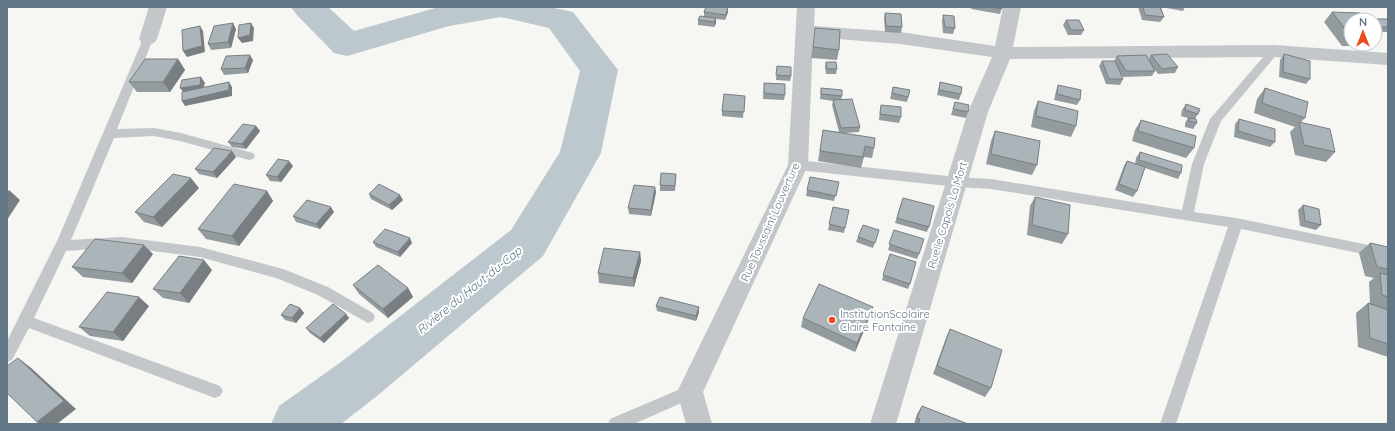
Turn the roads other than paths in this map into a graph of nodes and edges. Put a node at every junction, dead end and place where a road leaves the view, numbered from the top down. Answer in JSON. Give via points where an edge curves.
{"nodes":[{"id":1,"x":158,"y":7,"type":"edge"},
{"id":2,"x":806,"y":7,"type":"edge"},
{"id":3,"x":1012,"y":7,"type":"edge"},
{"id":4,"x":806,"y":31,"type":"junction"},
{"id":5,"x":148,"y":39,"type":"joint"},
{"id":6,"x":1274,"y":51,"type":"junction"},
{"id":7,"x":1003,"y":54,"type":"junction"},
{"id":8,"x":1388,"y":59,"type":"edge"},
{"id":9,"x":109,"y":134,"type":"junction"},
{"id":10,"x":249,"y":156,"type":"dead end"},
{"id":11,"x":798,"y":165,"type":"junction"},
{"id":12,"x":956,"y":182,"type":"junction"},
{"id":13,"x":1187,"y":216,"type":"junction"},
{"id":14,"x":1236,"y":223,"type":"junction"},
{"id":15,"x":62,"y":246,"type":"junction"},
{"id":16,"x":1388,"y":254,"type":"edge"},
{"id":17,"x":368,"y":317,"type":"dead end"},
{"id":18,"x":26,"y":321,"type":"junction"},
{"id":19,"x":7,"y":355,"type":"edge"},
{"id":20,"x":215,"y":391,"type":"dead end"},
{"id":21,"x":690,"y":392,"type":"junction"},
{"id":22,"x":616,"y":424,"type":"edge"},
{"id":23,"x":699,"y":424,"type":"edge"},
{"id":24,"x":883,"y":424,"type":"edge"},
{"id":25,"x":1168,"y":424,"type":"edge"}],
"edges":[{"from":1,"to":5,"type":"street"},
{"from":2,"to":4,"type":"street","name":"Rue Toussaint Louverture"},
{"from":3,"to":7,"type":"street","name":"Ruelle Capois La Mort"},
{"from":4,"to":7,"type":"street","via":[[900,38]]},
{"from":4,"to":11,"type":"street","name":"Rue Toussaint Louverture"},
{"from":5,"to":9,"type":"lane"},
{"from":6,"to":7,"type":"street"},
{"from":6,"to":8,"type":"street"},
{"from":6,"to":13,"type":"lane","via":[[1216,119],[1198,164]]},
{"from":7,"to":12,"type":"street","name":"Ruelle Capois La Mort","via":[[978,112]]},
{"from":9,"to":10,"type":"lane","via":[[154,132]]},
{"from":9,"to":15,"type":"lane"},
{"from":11,"to":12,"type":"lane"},
{"from":11,"to":21,"type":"street","name":"Rue Toussaint Louverture"},
{"from":12,"to":13,"type":"lane","via":[[991,184]]},
{"from":12,"to":24,"type":"street","name":"Ruelle Capois La Mort"},
{"from":13,"to":14,"type":"lane"},
{"from":14,"to":16,"type":"lane"},
{"from":14,"to":25,"type":"lane"},
{"from":15,"to":17,"type":"lane","via":[[122,242],[200,252],[278,273],[324,291]]},
{"from":15,"to":18,"type":"lane"},
{"from":18,"to":19,"type":"lane"},
{"from":18,"to":20,"type":"lane"},
{"from":21,"to":22,"type":"lane"},
{"from":21,"to":23,"type":"street"}]}
